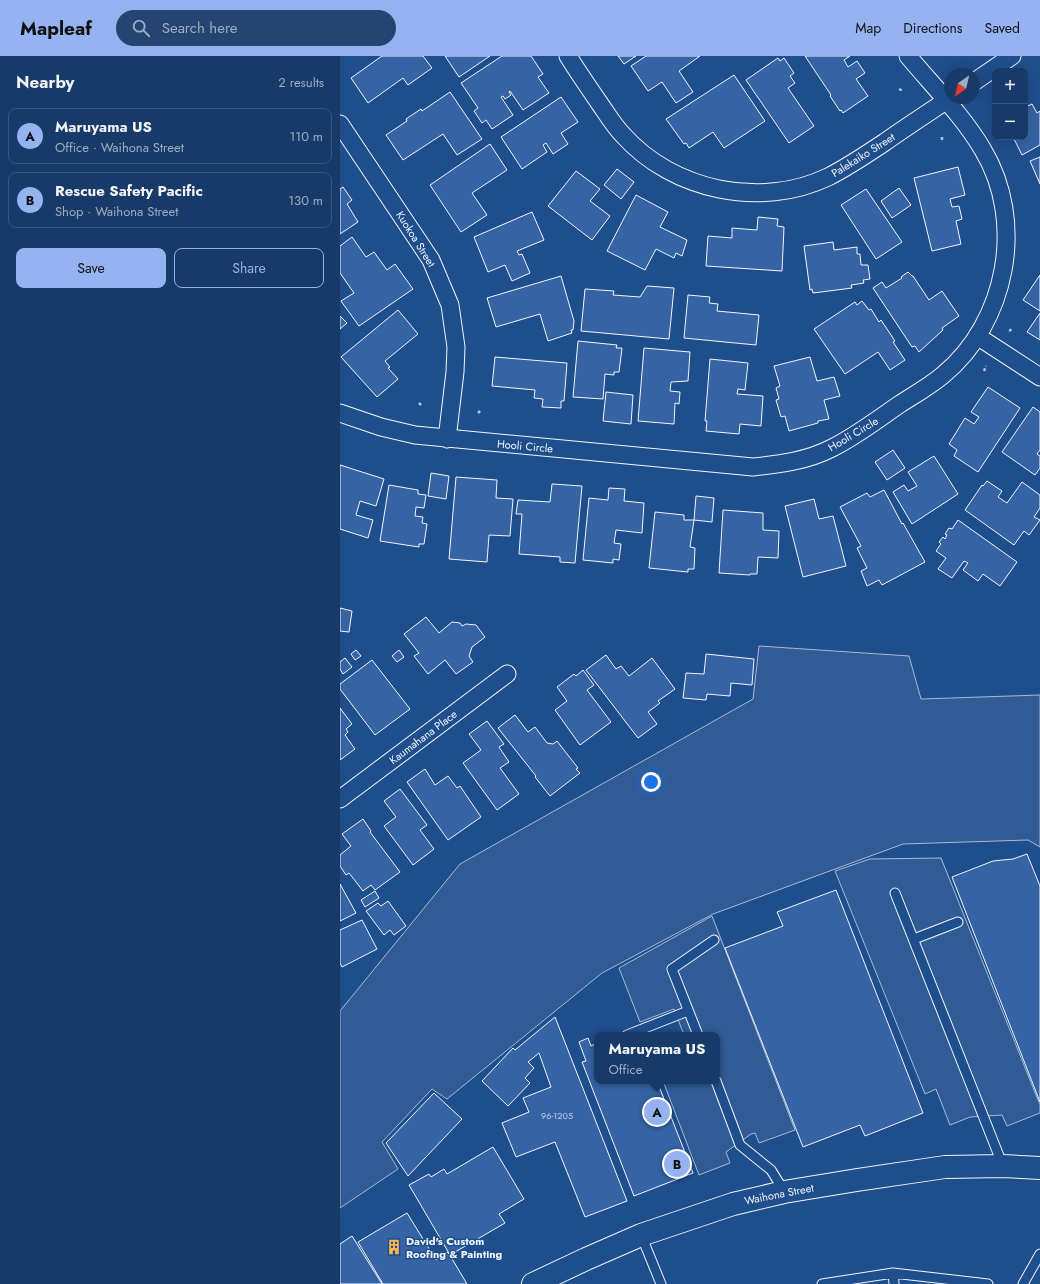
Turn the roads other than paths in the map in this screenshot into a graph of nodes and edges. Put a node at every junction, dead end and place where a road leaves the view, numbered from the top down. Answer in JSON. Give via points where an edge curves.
{"nodes":[{"id":1,"x":568,"y":56,"type":"edge"},
{"id":2,"x":908,"y":56,"type":"edge"},
{"id":3,"x":1012,"y":56,"type":"edge"},
{"id":4,"x":980,"y":78,"type":"edge"},
{"id":5,"x":944,"y":96,"type":"edge"},
{"id":6,"x":944,"y":103,"type":"edge"},
{"id":7,"x":951,"y":104,"type":"edge"},
{"id":8,"x":340,"y":124,"type":"edge"},
{"id":9,"x":977,"y":336,"type":"junction"},
{"id":10,"x":1040,"y":377,"type":"edge"},
{"id":11,"x":340,"y":413,"type":"edge"},
{"id":12,"x":447,"y":439,"type":"junction"},
{"id":13,"x":506,"y":674,"type":"dead end"},
{"id":14,"x":340,"y":799,"type":"edge"},
{"id":15,"x":895,"y":893,"type":"dead end"},
{"id":16,"x":958,"y":922,"type":"dead end"},
{"id":17,"x":914,"y":939,"type":"junction"},
{"id":18,"x":714,"y":940,"type":"dead end"},
{"id":19,"x":688,"y":1011,"type":"junction"},
{"id":20,"x":635,"y":1032,"type":"edge"},
{"id":21,"x":697,"y":1032,"type":"edge"},
{"id":22,"x":717,"y":1084,"type":"edge"},
{"id":23,"x":1003,"y":1166,"type":"junction"},
{"id":24,"x":1040,"y":1168,"type":"edge"},
{"id":25,"x":784,"y":1192,"type":"junction"},
{"id":26,"x":641,"y":1235,"type":"junction"},
{"id":27,"x":1040,"y":1254,"type":"edge"},
{"id":28,"x":892,"y":1273,"type":"junction"},
{"id":29,"x":533,"y":1284,"type":"edge"},
{"id":30,"x":661,"y":1284,"type":"edge"},
{"id":31,"x":822,"y":1284,"type":"edge"},
{"id":32,"x":894,"y":1284,"type":"edge"},
{"id":33,"x":988,"y":1284,"type":"edge"},
{"id":34,"x":1023,"y":1284,"type":"edge"}],
"edges":[{"from":1,"to":6,"type":"street","name":"Palekaiko Street","via":[[611,120],[638,150],[663,168],[680,176],[709,187],[726,190],[786,190],[828,177],[852,164]]},
{"from":2,"to":5,"type":"street","name":"Hooli Circle"},
{"from":3,"to":4,"type":"street"},
{"from":7,"to":9,"type":"street","name":"Hooli Circle","via":[[983,151],[999,189],[1006,219],[1006,247],[1001,284]]},
{"from":8,"to":12,"type":"street","name":"Kuokoa Street","via":[[431,260],[450,305],[456,347]]},
{"from":9,"to":10,"type":"street"},
{"from":9,"to":12,"type":"street","name":"Hooli Circle","via":[[943,375],[850,438],[832,448],[785,464],[753,467]]},
{"from":11,"to":12,"type":"street","name":"Hooli Circle","via":[[380,427]]},
{"from":13,"to":14,"type":"street","name":"Kaumahana Place"},
{"from":15,"to":17,"type":"lane"},
{"from":16,"to":17,"type":"lane"},
{"from":17,"to":23,"type":"lane"},
{"from":18,"to":19,"type":"lane","via":[[672,969]]},
{"from":19,"to":20,"type":"lane"},
{"from":19,"to":21,"type":"lane"},
{"from":22,"to":25,"type":"lane","via":[[740,1145],[771,1170]]},
{"from":23,"to":24,"type":"street","name":"Waihona Street"},
{"from":23,"to":25,"type":"street","name":"Waihona Street","via":[[945,1167]]},
{"from":25,"to":26,"type":"street","name":"Waihona Street","via":[[732,1204]]},
{"from":26,"to":29,"type":"street","name":"Waihona Street"},
{"from":26,"to":30,"type":"lane"},
{"from":27,"to":34,"type":"lane"},
{"from":28,"to":31,"type":"lane"},
{"from":28,"to":32,"type":"lane"},
{"from":28,"to":33,"type":"lane"}]}
